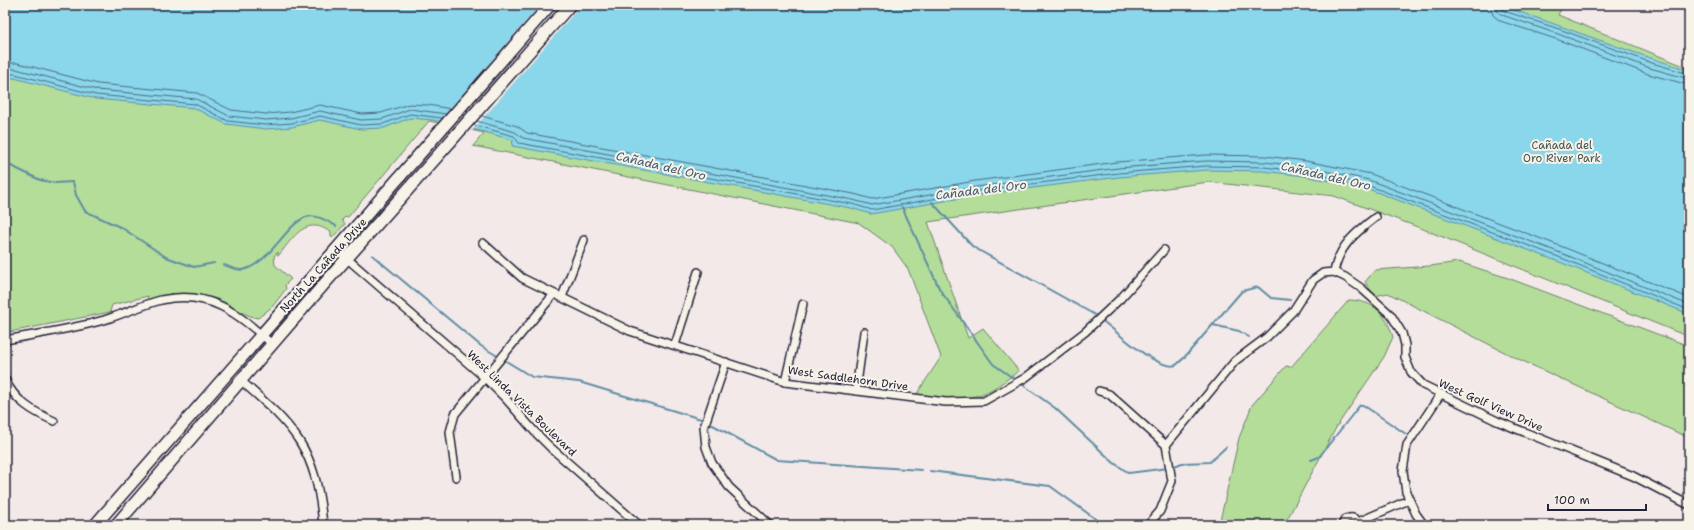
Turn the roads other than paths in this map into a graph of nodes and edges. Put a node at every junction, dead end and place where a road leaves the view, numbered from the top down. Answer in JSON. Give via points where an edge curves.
{"nodes":[{"id":1,"x":550,"y":5,"type":"edge"},
{"id":2,"x":570,"y":5,"type":"edge"},
{"id":3,"x":1376,"y":217,"type":"dead end"},
{"id":4,"x":584,"y":240,"type":"dead end"},
{"id":5,"x":483,"y":243,"type":"dead end"},
{"id":6,"x":336,"y":249,"type":"junction"},
{"id":7,"x":1164,"y":250,"type":"dead end"},
{"id":8,"x":346,"y":258,"type":"junction"},
{"id":9,"x":698,"y":272,"type":"dead end"},
{"id":10,"x":1334,"y":272,"type":"junction"},
{"id":11,"x":554,"y":294,"type":"junction"},
{"id":12,"x":562,"y":297,"type":"junction"},
{"id":13,"x":803,"y":304,"type":"dead end"},
{"id":14,"x":864,"y":332,"type":"dead end"},
{"id":15,"x":262,"y":334,"type":"junction"},
{"id":16,"x":5,"y":340,"type":"edge"},
{"id":17,"x":272,"y":344,"type":"junction"},
{"id":18,"x":675,"y":345,"type":"junction"},
{"id":19,"x":726,"y":362,"type":"junction"},
{"id":20,"x":484,"y":378,"type":"junction"},
{"id":21,"x":5,"y":379,"type":"edge"},
{"id":22,"x":240,"y":380,"type":"junction"},
{"id":23,"x":785,"y":382,"type":"junction"},
{"id":24,"x":856,"y":391,"type":"junction"},
{"id":25,"x":1099,"y":391,"type":"dead end"},
{"id":26,"x":1440,"y":394,"type":"junction"},
{"id":27,"x":54,"y":420,"type":"dead end"},
{"id":28,"x":1166,"y":445,"type":"junction"},
{"id":29,"x":456,"y":477,"type":"dead end"},
{"id":30,"x":1410,"y":500,"type":"junction"},
{"id":31,"x":1689,"y":505,"type":"edge"},
{"id":32,"x":1359,"y":523,"type":"edge"},
{"id":33,"x":95,"y":525,"type":"edge"},
{"id":34,"x":116,"y":525,"type":"edge"},
{"id":35,"x":323,"y":525,"type":"edge"},
{"id":36,"x":639,"y":525,"type":"edge"},
{"id":37,"x":770,"y":525,"type":"edge"},
{"id":38,"x":1148,"y":525,"type":"edge"},
{"id":39,"x":1342,"y":525,"type":"edge"},
{"id":40,"x":1424,"y":525,"type":"edge"}],
"edges":[{"from":1,"to":6,"type":"main road","name":"North La Cañada Drive"},
{"from":2,"to":8,"type":"main road","name":"North La Cañada Drive"},
{"from":3,"to":10,"type":"street","via":[[1357,231],[1345,246],[1337,259]]},
{"from":4,"to":12,"type":"street"},
{"from":5,"to":11,"type":"street","name":"West Saddlehorn Drive","via":[[522,278]]},
{"from":6,"to":8,"type":"street","name":"West Linda Vista Boulevard"},
{"from":6,"to":15,"type":"main road","name":"North La Cañada Drive"},
{"from":7,"to":24,"type":"street","name":"West Saddlehorn Drive","via":[[1121,298],[1084,333],[1025,378],[984,401],[946,402]]},
{"from":8,"to":17,"type":"main road","name":"North La Cañada Drive"},
{"from":8,"to":20,"type":"street","name":"West Linda Vista Boulevard"},
{"from":9,"to":18,"type":"street"},
{"from":10,"to":26,"type":"street","name":"West Golf View Drive","via":[[1361,288],[1391,315],[1402,333],[1405,357],[1411,372],[1423,386]]},
{"from":10,"to":28,"type":"street","via":[[1323,273],[1313,280],[1293,311],[1267,337],[1235,360]]},
{"from":11,"to":12,"type":"street","name":"West Saddlehorn Drive"},
{"from":11,"to":20,"type":"street"},
{"from":12,"to":18,"type":"street","name":"West Saddlehorn Drive","via":[[630,331]]},
{"from":13,"to":23,"type":"street"},
{"from":14,"to":24,"type":"street"},
{"from":15,"to":16,"type":"street","via":[[220,304],[203,299],[181,298],[153,303],[96,322]]},
{"from":15,"to":17,"type":"street"},
{"from":15,"to":33,"type":"main road","name":"North La Cañada Drive"},
{"from":17,"to":22,"type":"main road","name":"North La Cañada Drive"},
{"from":18,"to":19,"type":"street","name":"West Saddlehorn Drive"},
{"from":19,"to":23,"type":"street","name":"West Saddlehorn Drive"},
{"from":19,"to":37,"type":"street","via":[[704,427],[706,447],[712,463],[729,487]]},
{"from":20,"to":29,"type":"street","via":[[459,406],[451,422],[450,444]]},
{"from":20,"to":36,"type":"street","name":"West Linda Vista Boulevard","via":[[550,447]]},
{"from":21,"to":27,"type":"street","via":[[27,407]]},
{"from":22,"to":34,"type":"main road","name":"North La Cañada Drive"},
{"from":22,"to":35,"type":"street","via":[[282,417],[303,447],[318,486]]},
{"from":23,"to":24,"type":"street","name":"West Saddlehorn Drive"},
{"from":25,"to":28,"type":"street","via":[[1109,394]]},
{"from":26,"to":30,"type":"street","via":[[1407,445],[1403,470],[1406,492]]},
{"from":26,"to":31,"type":"street","name":"West Golf View Drive","via":[[1497,421],[1633,476]]},
{"from":28,"to":38,"type":"street","via":[[1172,481],[1160,511]]},
{"from":30,"to":32,"type":"street"},
{"from":30,"to":40,"type":"street"},
{"from":32,"to":39,"type":"street","via":[[1354,518],[1348,518]]}]}
